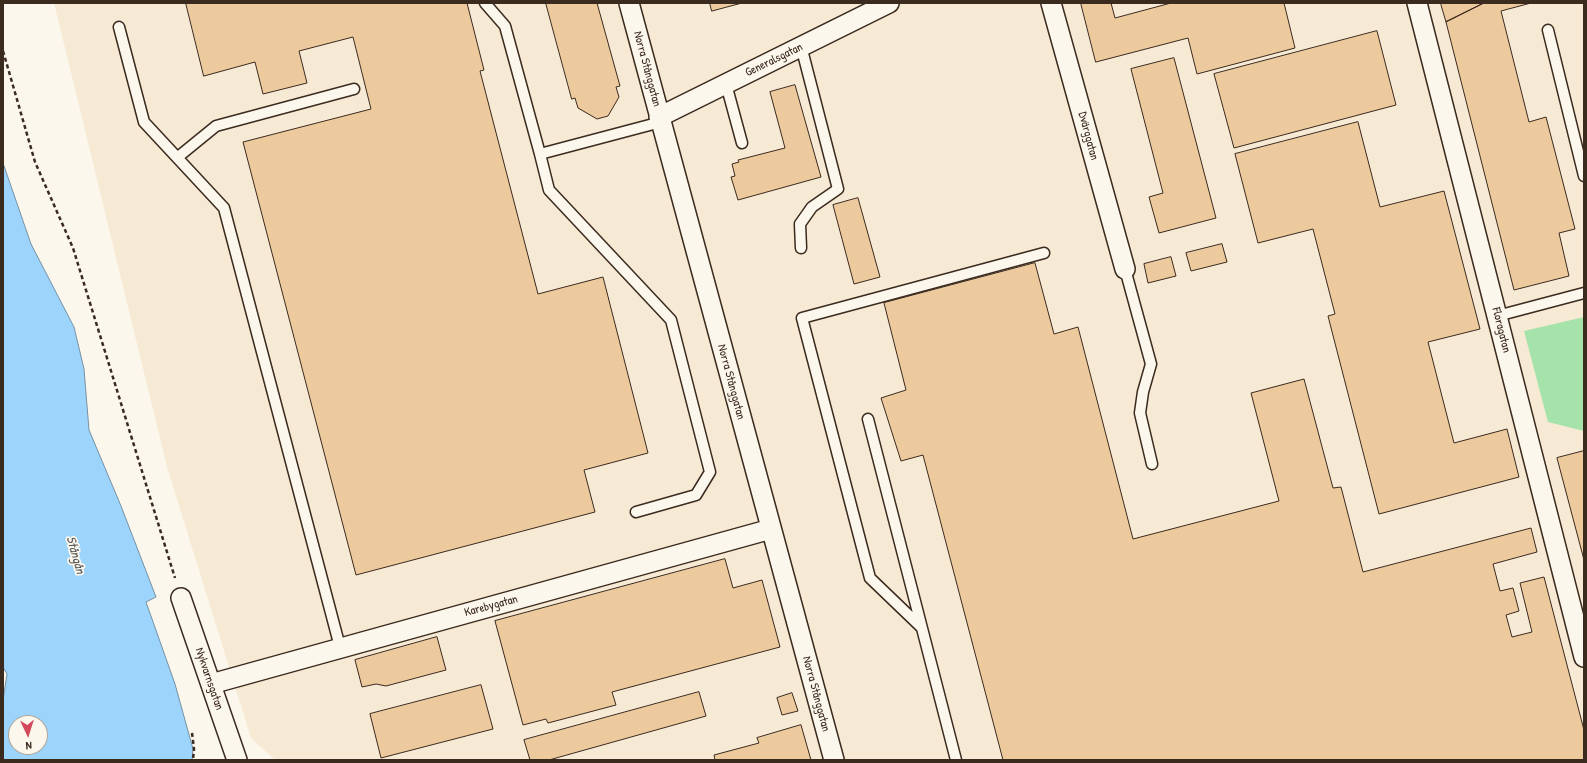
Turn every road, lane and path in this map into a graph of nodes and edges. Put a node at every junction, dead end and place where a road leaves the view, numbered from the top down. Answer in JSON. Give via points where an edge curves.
{"nodes":[{"id":1,"x":485,"y":3,"type":"edge"},
{"id":2,"x":629,"y":3,"type":"edge"},
{"id":3,"x":1051,"y":3,"type":"edge"},
{"id":4,"x":1417,"y":3,"type":"edge"},
{"id":5,"x":883,"y":4,"type":"edge"},
{"id":6,"x":119,"y":27,"type":"dead end"},
{"id":7,"x":1548,"y":30,"type":"dead end"},
{"id":8,"x":801,"y":46,"type":"junction"},
{"id":9,"x":3,"y":50,"type":"edge"},
{"id":10,"x":726,"y":84,"type":"junction"},
{"id":11,"x":354,"y":89,"type":"dead end"},
{"id":12,"x":660,"y":120,"type":"junction"},
{"id":13,"x":742,"y":143,"type":"dead end"},
{"id":14,"x":540,"y":154,"type":"junction"},
{"id":15,"x":178,"y":158,"type":"junction"},
{"id":16,"x":1584,"y":176,"type":"edge"},
{"id":17,"x":801,"y":248,"type":"dead end"},
{"id":18,"x":1044,"y":253,"type":"dead end"},
{"id":19,"x":1125,"y":269,"type":"joint"},
{"id":20,"x":1584,"y":293,"type":"edge"},
{"id":21,"x":1497,"y":316,"type":"junction"},
{"id":22,"x":868,"y":418,"type":"dead end"},
{"id":23,"x":1152,"y":464,"type":"dead end"},
{"id":24,"x":636,"y":512,"type":"dead end"},
{"id":25,"x":771,"y":529,"type":"junction"},
{"id":26,"x":181,"y":598,"type":"joint"},
{"id":27,"x":921,"y":627,"type":"junction"},
{"id":28,"x":340,"y":648,"type":"junction"},
{"id":29,"x":1584,"y":657,"type":"edge"},
{"id":30,"x":211,"y":684,"type":"junction"},
{"id":31,"x":192,"y":733,"type":"dead end"},
{"id":32,"x":193,"y":760,"type":"edge"},
{"id":33,"x":237,"y":760,"type":"edge"},
{"id":34,"x":834,"y":760,"type":"edge"},
{"id":35,"x":956,"y":760,"type":"edge"}],
"edges":[{"from":1,"to":14,"type":"lane","via":[[505,26]]},
{"from":2,"to":12,"type":"street","name":"Norra Stånggatan"},
{"from":3,"to":19,"type":"street","name":"Dvärggatan"},
{"from":4,"to":21,"type":"street","name":"Floragatan"},
{"from":5,"to":8,"type":"street","name":"Generalsgatan"},
{"from":6,"to":15,"type":"lane","via":[[144,122]]},
{"from":7,"to":16,"type":"lane"},
{"from":8,"to":10,"type":"street","name":"Generalsgatan"},
{"from":8,"to":17,"type":"lane","via":[[838,189],[812,207],[800,224]]},
{"from":9,"to":26,"type":"path","via":[[35,162],[73,248]]},
{"from":10,"to":12,"type":"street","name":"Generalsgatan"},
{"from":10,"to":13,"type":"lane"},
{"from":11,"to":15,"type":"lane","via":[[216,126]]},
{"from":12,"to":14,"type":"lane"},
{"from":12,"to":25,"type":"street","name":"Norra Stånggatan"},
{"from":14,"to":24,"type":"lane","via":[[549,190],[671,320],[710,472],[696,496]]},
{"from":15,"to":28,"type":"lane","via":[[224,208]]},
{"from":18,"to":27,"type":"lane","via":[[802,318],[870,578]]},
{"from":19,"to":23,"type":"lane","via":[[1151,364],[1140,414]]},
{"from":20,"to":21,"type":"lane"},
{"from":21,"to":29,"type":"street","name":"Floragatan"},
{"from":22,"to":27,"type":"lane"},
{"from":25,"to":28,"type":"street","name":"Karebygatan"},
{"from":25,"to":34,"type":"street","name":"Norra Stånggatan"},
{"from":26,"to":30,"type":"street","name":"Nykvarnsgatan"},
{"from":27,"to":35,"type":"lane"},
{"from":28,"to":30,"type":"street","name":"Karebygatan"},
{"from":30,"to":33,"type":"street","name":"Nykvarnsgatan"},
{"from":31,"to":32,"type":"path"}]}
